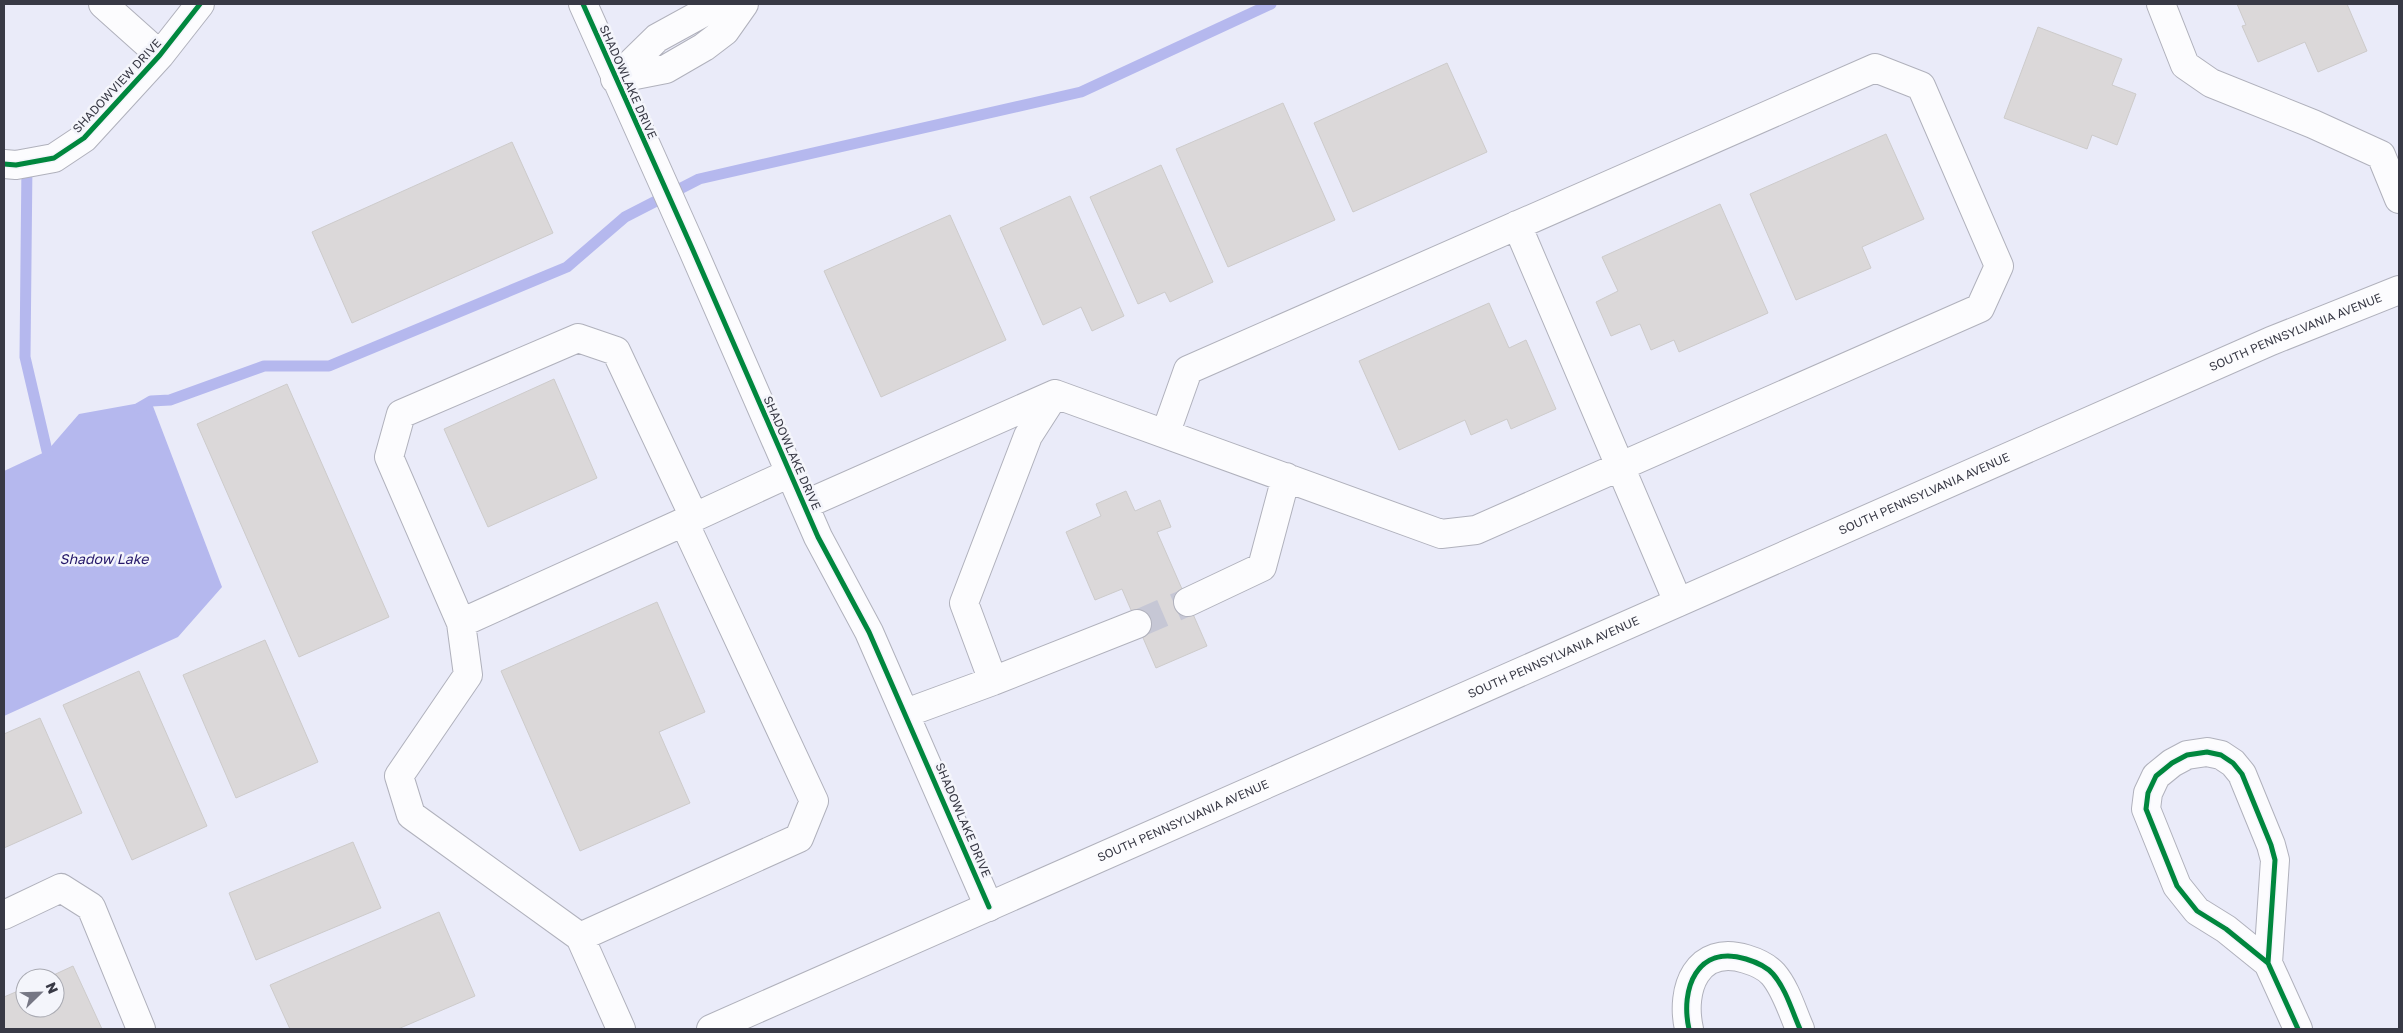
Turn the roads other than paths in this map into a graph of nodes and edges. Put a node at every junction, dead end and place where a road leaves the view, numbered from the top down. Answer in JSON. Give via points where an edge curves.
{"nodes":[{"id":1,"x":103,"y":4,"type":"edge"},
{"id":2,"x":200,"y":4,"type":"edge"},
{"id":3,"x":582,"y":4,"type":"edge"},
{"id":4,"x":719,"y":4,"type":"edge"},
{"id":5,"x":744,"y":4,"type":"edge"},
{"id":6,"x":2161,"y":4,"type":"edge"},
{"id":7,"x":160,"y":55,"type":"junction"},
{"id":8,"x":615,"y":78,"type":"junction"},
{"id":9,"x":4,"y":164,"type":"edge"},
{"id":10,"x":2399,"y":199,"type":"edge"},
{"id":11,"x":1517,"y":225,"type":"junction"},
{"id":12,"x":2399,"y":290,"type":"edge"},
{"id":13,"x":1055,"y":394,"type":"junction"},
{"id":14,"x":1166,"y":432,"type":"junction"},
{"id":15,"x":1621,"y":466,"type":"junction"},
{"id":16,"x":790,"y":473,"type":"junction"},
{"id":17,"x":1286,"y":477,"type":"junction"},
{"id":18,"x":804,"y":505,"type":"junction"},
{"id":19,"x":689,"y":520,"type":"junction"},
{"id":20,"x":1188,"y":602,"type":"tunnel mouth"},
{"id":21,"x":1678,"y":602,"type":"junction"},
{"id":22,"x":461,"y":623,"type":"junction"},
{"id":23,"x":1137,"y":624,"type":"tunnel mouth"},
{"id":24,"x":992,"y":681,"type":"junction"},
{"id":25,"x":906,"y":713,"type":"junction"},
{"id":26,"x":989,"y":907,"type":"junction"},
{"id":27,"x":4,"y":914,"type":"edge"},
{"id":28,"x":580,"y":937,"type":"junction"},
{"id":29,"x":2268,"y":963,"type":"junction"},
{"id":30,"x":142,"y":1029,"type":"edge"},
{"id":31,"x":622,"y":1029,"type":"edge"},
{"id":32,"x":712,"y":1029,"type":"edge"},
{"id":33,"x":1689,"y":1029,"type":"edge"},
{"id":34,"x":1800,"y":1029,"type":"edge"},
{"id":35,"x":2298,"y":1029,"type":"edge"}],
"edges":[{"from":1,"to":7,"type":"street","name":"SHADOWVIEW DRIVE"},
{"from":2,"to":7,"type":"street","name":"SHADOWVIEW DRIVE"},
{"from":3,"to":8,"type":"street","name":"SHADOWLAKE DRIVE"},
{"from":4,"to":8,"type":"street","via":[[657,38]]},
{"from":5,"to":8,"type":"street","via":[[725,31],[666,69]]},
{"from":6,"to":10,"type":"street","via":[[2185,65],[2210,83],[2382,155]]},
{"from":7,"to":9,"type":"street","name":"SHADOWVIEW DRIVE","via":[[84,138],[67,150],[38,162]]},
{"from":8,"to":16,"type":"street","name":"SHADOWLAKE DRIVE"},
{"from":11,"to":14,"type":"street","via":[[1188,370]]},
{"from":11,"to":15,"type":"street"},
{"from":11,"to":15,"type":"street","via":[[1875,68],[1920,86],[1999,266],[1980,308]]},
{"from":12,"to":21,"type":"street","name":"SOUTH PENNSYLVANIA AVENUE","via":[[2271,341]]},
{"from":13,"to":14,"type":"street"},
{"from":13,"to":18,"type":"street"},
{"from":13,"to":24,"type":"street","via":[[1028,436],[964,603]]},
{"from":14,"to":17,"type":"street"},
{"from":15,"to":17,"type":"street","via":[[1476,530],[1441,534]]},
{"from":15,"to":21,"type":"street"},
{"from":16,"to":18,"type":"street","name":"SHADOWLAKE DRIVE"},
{"from":16,"to":19,"type":"street"},
{"from":17,"to":20,"type":"street","via":[[1262,567]]},
{"from":18,"to":25,"type":"street","name":"SHADOWLAKE DRIVE","via":[[825,554],[869,632]]},
{"from":19,"to":22,"type":"street"},
{"from":19,"to":22,"type":"street","via":[[616,351],[578,338],[401,414],[390,457]]},
{"from":19,"to":28,"type":"street","via":[[814,801],[799,838]]},
{"from":21,"to":26,"type":"street","name":"SOUTH PENNSYLVANIA AVENUE"},
{"from":22,"to":28,"type":"street","via":[[468,675],[399,776],[410,815]]},
{"from":23,"to":24,"type":"street"},
{"from":24,"to":25,"type":"street"},
{"from":25,"to":26,"type":"street","name":"SHADOWLAKE DRIVE"},
{"from":26,"to":32,"type":"street","name":"SOUTH PENNSYLVANIA AVENUE"},
{"from":27,"to":30,"type":"street","via":[[61,888],[91,907]]},
{"from":28,"to":31,"type":"street"},
{"from":29,"to":29,"type":"street","via":[[2275,860],[2271,845],[2242,774],[2233,763],[2221,755],[2207,752],[2187,755],[2156,776],[2148,793],[2146,809],[2149,822],[2186,900]]},
{"from":29,"to":35,"type":"street"},
{"from":33,"to":34,"type":"street","via":[[1686,999],[1694,974],[1702,966],[1722,957],[1735,956],[1762,965],[1773,974]]}]}
